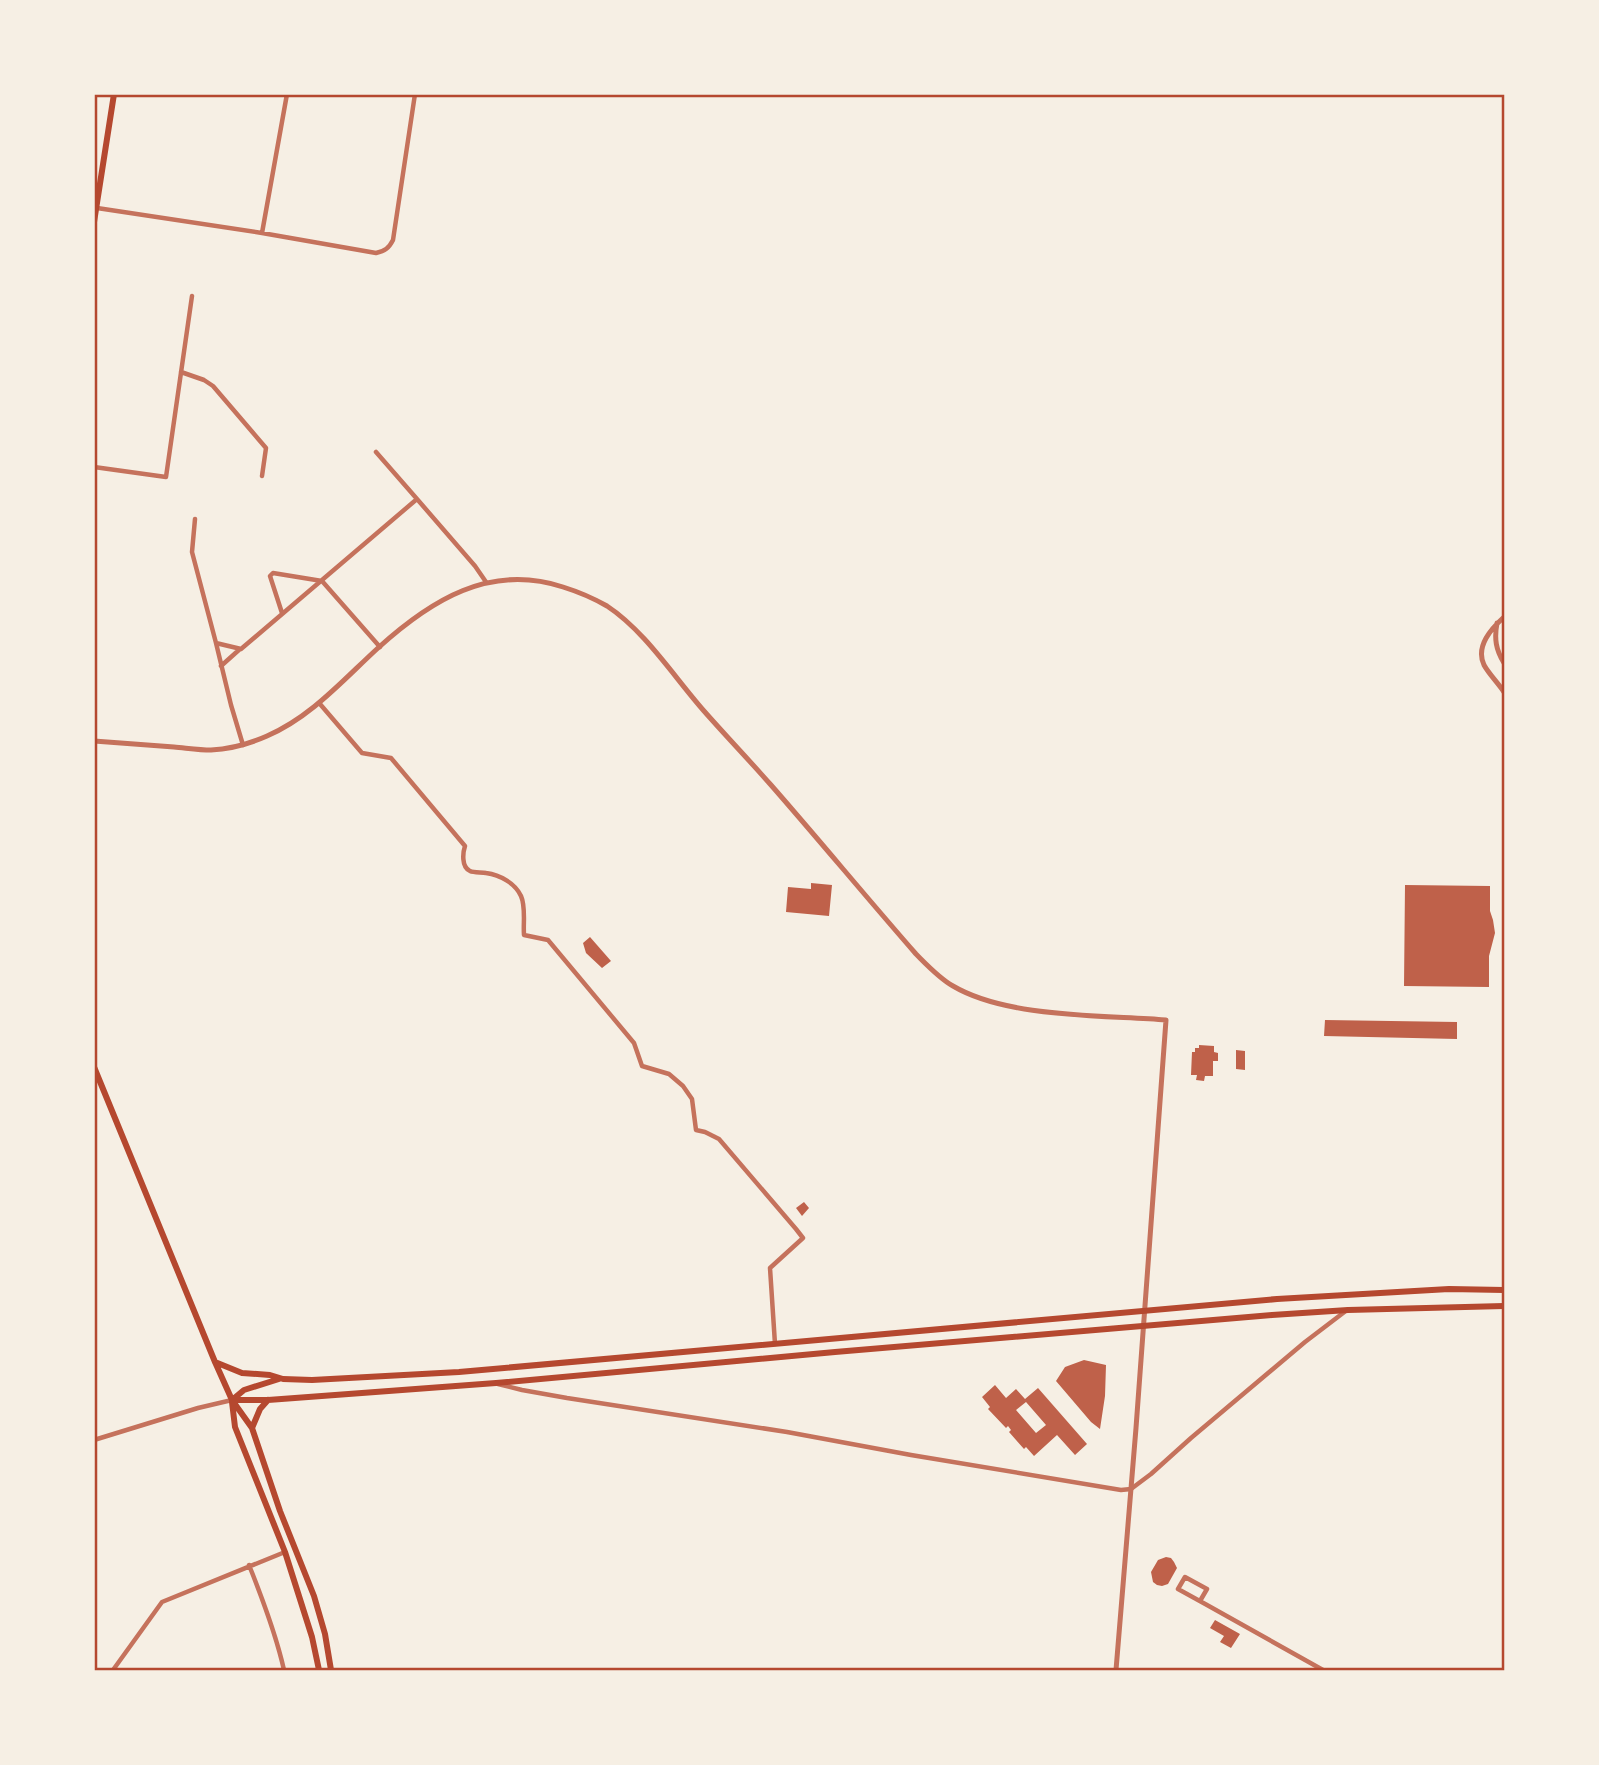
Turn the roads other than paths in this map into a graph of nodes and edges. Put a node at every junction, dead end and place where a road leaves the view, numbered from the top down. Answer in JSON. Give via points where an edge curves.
{"nodes":[{"id":1,"x":114,"y":94,"type":"edge"},
{"id":2,"x":287,"y":94,"type":"edge"},
{"id":3,"x":415,"y":94,"type":"edge"},
{"id":4,"x":97,"y":208,"type":"junction"},
{"id":5,"x":94,"y":222,"type":"edge"},
{"id":6,"x":262,"y":233,"type":"junction"},
{"id":7,"x":192,"y":296,"type":"dead end"},
{"id":8,"x":181,"y":372,"type":"junction"},
{"id":9,"x":376,"y":452,"type":"dead end"},
{"id":10,"x":94,"y":467,"type":"edge"},
{"id":11,"x":262,"y":476,"type":"dead end"},
{"id":12,"x":416,"y":499,"type":"junction"},
{"id":13,"x":195,"y":519,"type":"dead end"},
{"id":14,"x":322,"y":581,"type":"junction"},
{"id":15,"x":486,"y":582,"type":"junction"},
{"id":16,"x":282,"y":613,"type":"junction"},
{"id":17,"x":1504,"y":617,"type":"edge"},
{"id":18,"x":1497,"y":623,"type":"junction"},
{"id":19,"x":216,"y":643,"type":"junction"},
{"id":20,"x":380,"y":647,"type":"junction"},
{"id":21,"x":241,"y":649,"type":"junction"},
{"id":22,"x":1504,"y":663,"type":"edge"},
{"id":23,"x":221,"y":666,"type":"junction"},
{"id":24,"x":1504,"y":692,"type":"edge"},
{"id":25,"x":320,"y":704,"type":"junction"},
{"id":26,"x":94,"y":741,"type":"edge"},
{"id":27,"x":243,"y":745,"type":"junction"},
{"id":28,"x":94,"y":1068,"type":"edge"},
{"id":29,"x":1504,"y":1290,"type":"edge"},
{"id":30,"x":1504,"y":1307,"type":"edge"},
{"id":31,"x":1145,"y":1310,"type":"junction"},
{"id":32,"x":1348,"y":1310,"type":"junction"},
{"id":33,"x":1143,"y":1326,"type":"junction"},
{"id":34,"x":775,"y":1344,"type":"junction"},
{"id":35,"x":215,"y":1362,"type":"junction"},
{"id":36,"x":279,"y":1379,"type":"junction"},
{"id":37,"x":496,"y":1383,"type":"junction"},
{"id":38,"x":232,"y":1400,"type":"junction"},
{"id":39,"x":268,"y":1401,"type":"junction"},
{"id":40,"x":252,"y":1428,"type":"junction"},
{"id":41,"x":94,"y":1440,"type":"edge"},
{"id":42,"x":1131,"y":1489,"type":"junction"},
{"id":43,"x":285,"y":1552,"type":"junction"},
{"id":44,"x":249,"y":1565,"type":"junction"},
{"id":45,"x":1200,"y":1601,"type":"junction"},
{"id":46,"x":113,"y":1671,"type":"edge"},
{"id":47,"x":284,"y":1671,"type":"edge"},
{"id":48,"x":319,"y":1671,"type":"edge"},
{"id":49,"x":331,"y":1671,"type":"edge"},
{"id":50,"x":1116,"y":1671,"type":"edge"},
{"id":51,"x":1323,"y":1671,"type":"edge"}],
"edges":[{"from":1,"to":4,"type":"main road"},
{"from":2,"to":6,"type":"street"},
{"from":3,"to":6,"type":"street","via":[[389,247],[376,253]]},
{"from":4,"to":5,"type":"main road"},
{"from":4,"to":6,"type":"street"},
{"from":7,"to":8,"type":"street"},
{"from":8,"to":10,"type":"street","via":[[166,477]]},
{"from":8,"to":11,"type":"street","via":[[213,386],[266,448]]},
{"from":9,"to":12,"type":"street"},
{"from":12,"to":14,"type":"street"},
{"from":12,"to":15,"type":"street"},
{"from":13,"to":19,"type":"street","via":[[192,552]]},
{"from":14,"to":16,"type":"street"},
{"from":14,"to":16,"type":"street","via":[[273,573],[270,576]]},
{"from":14,"to":20,"type":"street"},
{"from":15,"to":20,"type":"street","via":[[419,615]]},
{"from":15,"to":31,"type":"street","via":[[514,578],[547,582],[584,594],[634,629],[907,944],[952,985],[987,1000],[1041,1011],[1166,1020]]},
{"from":16,"to":21,"type":"street"},
{"from":17,"to":18,"type":"street"},
{"from":18,"to":22,"type":"street","via":[[1497,651]]},
{"from":18,"to":24,"type":"street","via":[[1485,641],[1483,657]]},
{"from":19,"to":21,"type":"street"},
{"from":19,"to":23,"type":"street"},
{"from":20,"to":25,"type":"street"},
{"from":21,"to":23,"type":"street"},
{"from":23,"to":27,"type":"street"},
{"from":25,"to":27,"type":"street","via":[[288,727]]},
{"from":25,"to":34,"type":"street","via":[[362,753],[391,758],[465,846],[463,858],[470,871],[505,878],[522,897],[524,935],[548,940],[634,1043],[642,1066],[669,1073],[683,1086],[692,1099],[696,1130],[719,1139],[796,1228],[803,1238],[770,1268]]},
{"from":26,"to":27,"type":"street","via":[[210,750]]},
{"from":28,"to":35,"type":"main road"},
{"from":29,"to":31,"type":"main road","via":[[1390,1291]]},
{"from":30,"to":32,"type":"main road"},
{"from":31,"to":33,"type":"street"},
{"from":31,"to":34,"type":"main road"},
{"from":32,"to":33,"type":"main road"},
{"from":32,"to":42,"type":"street"},
{"from":33,"to":37,"type":"main road"},
{"from":33,"to":42,"type":"street"},
{"from":34,"to":36,"type":"main road","via":[[459,1372]]},
{"from":35,"to":36,"type":"main road","via":[[242,1373]]},
{"from":35,"to":38,"type":"main road"},
{"from":36,"to":38,"type":"main road","via":[[244,1390]]},
{"from":37,"to":39,"type":"main road"},
{"from":37,"to":42,"type":"street"},
{"from":38,"to":39,"type":"main road"},
{"from":38,"to":40,"type":"main road"},
{"from":38,"to":41,"type":"street"},
{"from":38,"to":43,"type":"main road","via":[[234,1427]]},
{"from":39,"to":40,"type":"main road"},
{"from":40,"to":49,"type":"main road","via":[[314,1596]]},
{"from":42,"to":50,"type":"street"},
{"from":43,"to":44,"type":"street"},
{"from":43,"to":48,"type":"main road"},
{"from":44,"to":46,"type":"street","via":[[162,1602]]},
{"from":44,"to":47,"type":"street"},
{"from":45,"to":45,"type":"street","via":[[1207,1589],[1185,1577],[1178,1589]]},
{"from":45,"to":51,"type":"street"}]}
